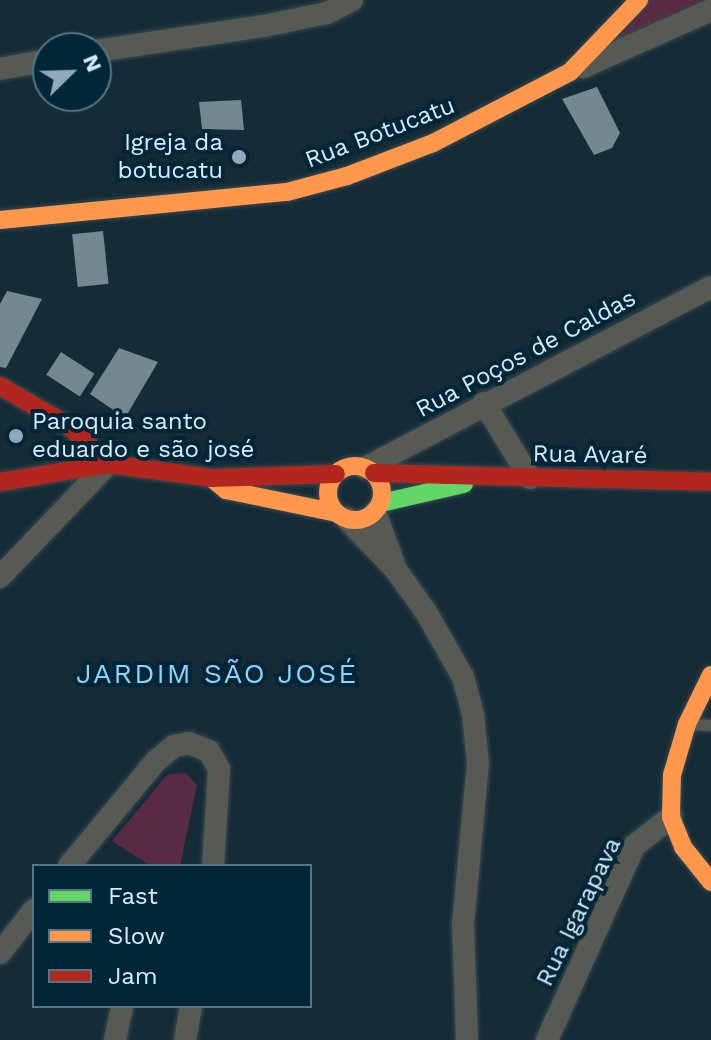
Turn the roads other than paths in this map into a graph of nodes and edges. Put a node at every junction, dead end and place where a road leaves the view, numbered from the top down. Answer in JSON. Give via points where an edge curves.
{"nodes":[{"id":1,"x":352,"y":0,"type":"edge"},
{"id":2,"x":639,"y":0,"type":"edge"},
{"id":3,"x":711,"y":10,"type":"edge"},
{"id":4,"x":112,"y":49,"type":"edge"},
{"id":5,"x":32,"y":63,"type":"edge"},
{"id":6,"x":0,"y":69,"type":"edge"},
{"id":7,"x":570,"y":72,"type":"junction"},
{"id":8,"x":0,"y":220,"type":"edge"},
{"id":9,"x":711,"y":287,"type":"edge"},
{"id":10,"x":0,"y":386,"type":"edge"},
{"id":11,"x":484,"y":403,"type":"junction"},
{"id":12,"x":108,"y":464,"type":"junction"},
{"id":13,"x":370,"y":470,"type":"junction"},
{"id":14,"x":336,"y":474,"type":"junction"},
{"id":15,"x":490,"y":477,"type":"junction"},
{"id":16,"x":211,"y":478,"type":"junction"},
{"id":17,"x":530,"y":478,"type":"junction"},
{"id":18,"x":689,"y":481,"type":"junction"},
{"id":19,"x":0,"y":482,"type":"edge"},
{"id":20,"x":711,"y":482,"type":"edge"},
{"id":21,"x":711,"y":489,"type":"edge"},
{"id":22,"x":378,"y":507,"type":"junction"},
{"id":23,"x":341,"y":515,"type":"junction"},
{"id":24,"x":396,"y":570,"type":"junction"},
{"id":25,"x":0,"y":577,"type":"edge"},
{"id":26,"x":711,"y":675,"type":"edge"},
{"id":27,"x":687,"y":724,"type":"junction"},
{"id":28,"x":711,"y":725,"type":"edge"},
{"id":29,"x":671,"y":817,"type":"junction"},
{"id":30,"x":79,"y":863,"type":"edge"},
{"id":31,"x":213,"y":864,"type":"edge"},
{"id":32,"x":711,"y":882,"type":"edge"},
{"id":33,"x":32,"y":913,"type":"edge"},
{"id":34,"x":0,"y":953,"type":"edge"},
{"id":35,"x":122,"y":1008,"type":"edge"},
{"id":36,"x":190,"y":1010,"type":"edge"},
{"id":37,"x":115,"y":1040,"type":"edge"},
{"id":38,"x":185,"y":1040,"type":"edge"},
{"id":39,"x":197,"y":1040,"type":"edge"},
{"id":40,"x":467,"y":1040,"type":"edge"},
{"id":41,"x":547,"y":1040,"type":"edge"}],
"edges":[{"from":1,"to":4,"type":"street","via":[[327,13],[264,26]]},
{"from":2,"to":7,"type":"main road","name":"Rua Botucatu"},
{"from":3,"to":7,"type":"street"},
{"from":5,"to":6,"type":"street"},
{"from":7,"to":8,"type":"main road","name":"Rua Botucatu","via":[[433,143],[300,188]]},
{"from":9,"to":11,"type":"street","name":"Rua Poços de Caldas"},
{"from":10,"to":12,"type":"main road","via":[[69,426]]},
{"from":11,"to":13,"type":"street","name":"Rua Poços de Caldas"},
{"from":11,"to":17,"type":"street"},
{"from":12,"to":16,"type":"main road"},
{"from":12,"to":19,"type":"main road"},
{"from":12,"to":25,"type":"street"},
{"from":13,"to":14,"type":"main road","via":[[344,468]]},
{"from":13,"to":15,"type":"main road","name":"Rua Avaré"},
{"from":13,"to":22,"type":"main road","via":[[380,482]]},
{"from":14,"to":16,"type":"main road"},
{"from":14,"to":23,"type":"main road","via":[[328,493]]},
{"from":15,"to":17,"type":"main road","name":"Rua Avaré"},
{"from":15,"to":22,"type":"main road","name":"Rua Avaré"},
{"from":16,"to":23,"type":"main road","via":[[226,490]]},
{"from":17,"to":18,"type":"main road","name":"Rua Avaré"},
{"from":18,"to":20,"type":"main road","name":"Rua Avaré"},
{"from":18,"to":21,"type":"main road","name":"Rua Avaré"},
{"from":22,"to":23,"type":"main road","via":[[366,518]]},
{"from":22,"to":24,"type":"street"},
{"from":23,"to":24,"type":"street"},
{"from":24,"to":40,"type":"street","via":[[448,649],[473,714],[478,763],[463,925]]},
{"from":26,"to":27,"type":"main road"},
{"from":27,"to":28,"type":"lane"},
{"from":27,"to":29,"type":"main road","via":[[672,775]]},
{"from":29,"to":32,"type":"main road","via":[[683,847]]},
{"from":29,"to":41,"type":"street","name":"Rua Igarapava","via":[[634,846]]},
{"from":30,"to":31,"type":"street","via":[[174,746],[199,744],[216,759],[220,786]]},
{"from":33,"to":34,"type":"street"},
{"from":35,"to":37,"type":"street"},
{"from":36,"to":38,"type":"street"},
{"from":36,"to":39,"type":"street"}]}
